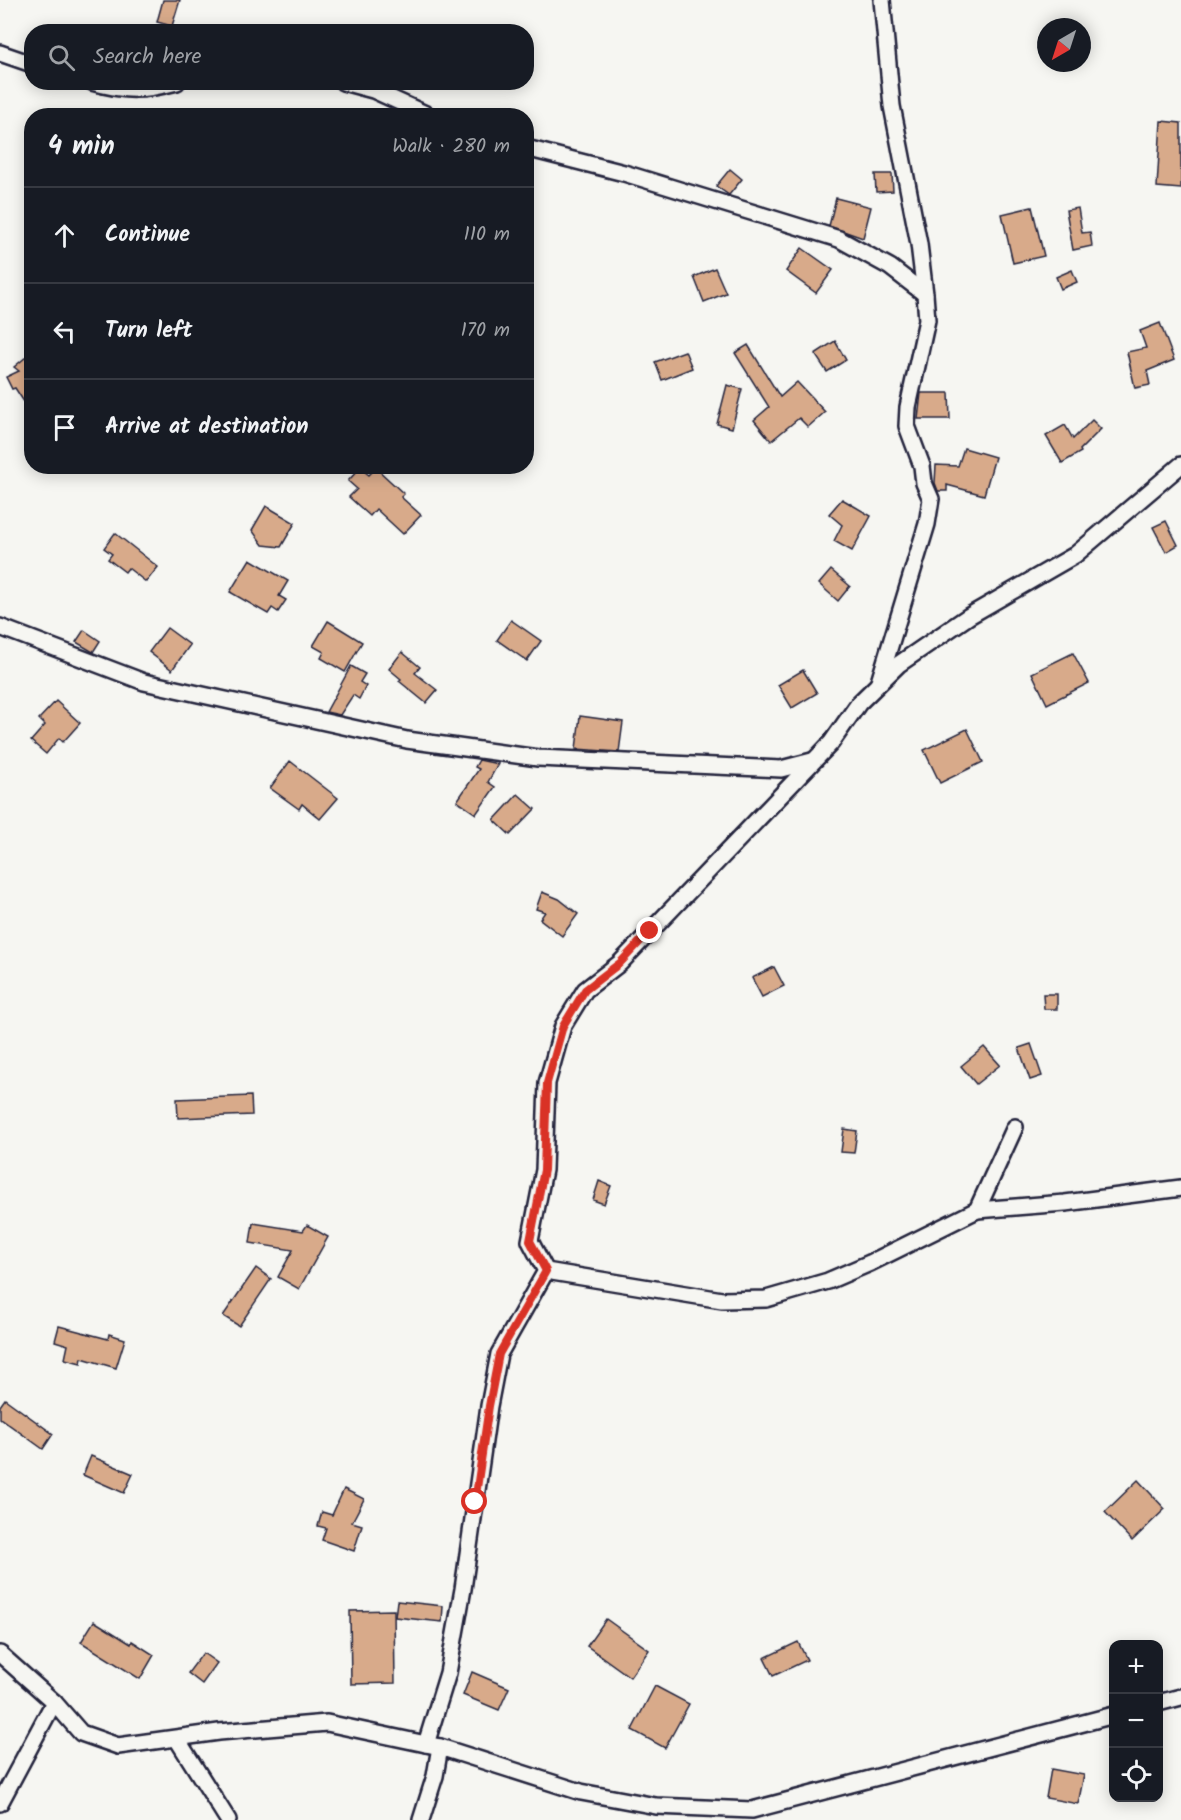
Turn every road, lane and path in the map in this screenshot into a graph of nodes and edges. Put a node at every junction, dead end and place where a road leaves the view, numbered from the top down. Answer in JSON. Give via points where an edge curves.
{"nodes":[{"id":1,"x":882,"y":0,"type":"edge"},
{"id":2,"x":0,"y":53,"type":"edge"},
{"id":3,"x":24,"y":61,"type":"edge"},
{"id":4,"x":373,"y":90,"type":"edge"},
{"id":5,"x":412,"y":108,"type":"edge"},
{"id":6,"x":534,"y":150,"type":"edge"},
{"id":7,"x":925,"y":294,"type":"junction"},
{"id":8,"x":1181,"y":465,"type":"edge"},
{"id":9,"x":0,"y":627,"type":"edge"},
{"id":10,"x":879,"y":681,"type":"junction"},
{"id":11,"x":813,"y":760,"type":"junction"},
{"id":12,"x":1015,"y":1127,"type":"dead end"},
{"id":13,"x":1181,"y":1188,"type":"edge"},
{"id":14,"x":977,"y":1210,"type":"junction"},
{"id":15,"x":546,"y":1271,"type":"junction"},
{"id":16,"x":0,"y":1654,"type":"edge"},
{"id":17,"x":1181,"y":1697,"type":"edge"},
{"id":18,"x":54,"y":1702,"type":"junction"},
{"id":19,"x":1163,"y":1702,"type":"edge"},
{"id":20,"x":1109,"y":1716,"type":"edge"},
{"id":21,"x":177,"y":1739,"type":"junction"},
{"id":22,"x":433,"y":1746,"type":"junction"},
{"id":23,"x":0,"y":1803,"type":"edge"},
{"id":24,"x":755,"y":1815,"type":"edge"},
{"id":25,"x":228,"y":1820,"type":"edge"},
{"id":26,"x":421,"y":1820,"type":"edge"}],
"edges":[{"from":1,"to":7,"type":"street","via":[[892,106]]},
{"from":2,"to":3,"type":"street"},
{"from":4,"to":5,"type":"street"},
{"from":6,"to":7,"type":"street","via":[[699,194],[839,239],[890,267]]},
{"from":7,"to":10,"type":"street","via":[[927,320],[907,426],[931,499],[927,525]]},
{"from":8,"to":10,"type":"street","via":[[1075,555],[931,640]]},
{"from":9,"to":11,"type":"street","via":[[144,682],[407,740],[538,758],[781,769]]},
{"from":10,"to":11,"type":"street"},
{"from":11,"to":15,"type":"street","via":[[620,963],[585,990],[563,1026],[547,1083],[544,1170],[530,1241]]},
{"from":12,"to":14,"type":"street"},
{"from":13,"to":14,"type":"street"},
{"from":14,"to":15,"type":"street","via":[[828,1281],[766,1299],[722,1300]]},
{"from":15,"to":22,"type":"street","via":[[499,1354],[463,1589]]},
{"from":16,"to":18,"type":"street"},
{"from":17,"to":19,"type":"street"},
{"from":18,"to":21,"type":"street","via":[[81,1733],[118,1746]]},
{"from":18,"to":23,"type":"street"},
{"from":20,"to":24,"type":"street"},
{"from":21,"to":22,"type":"street","via":[[327,1724]]},
{"from":21,"to":25,"type":"street"},
{"from":22,"to":24,"type":"street","via":[[581,1792],[656,1806]]},
{"from":22,"to":26,"type":"street","via":[[435,1776]]}]}
